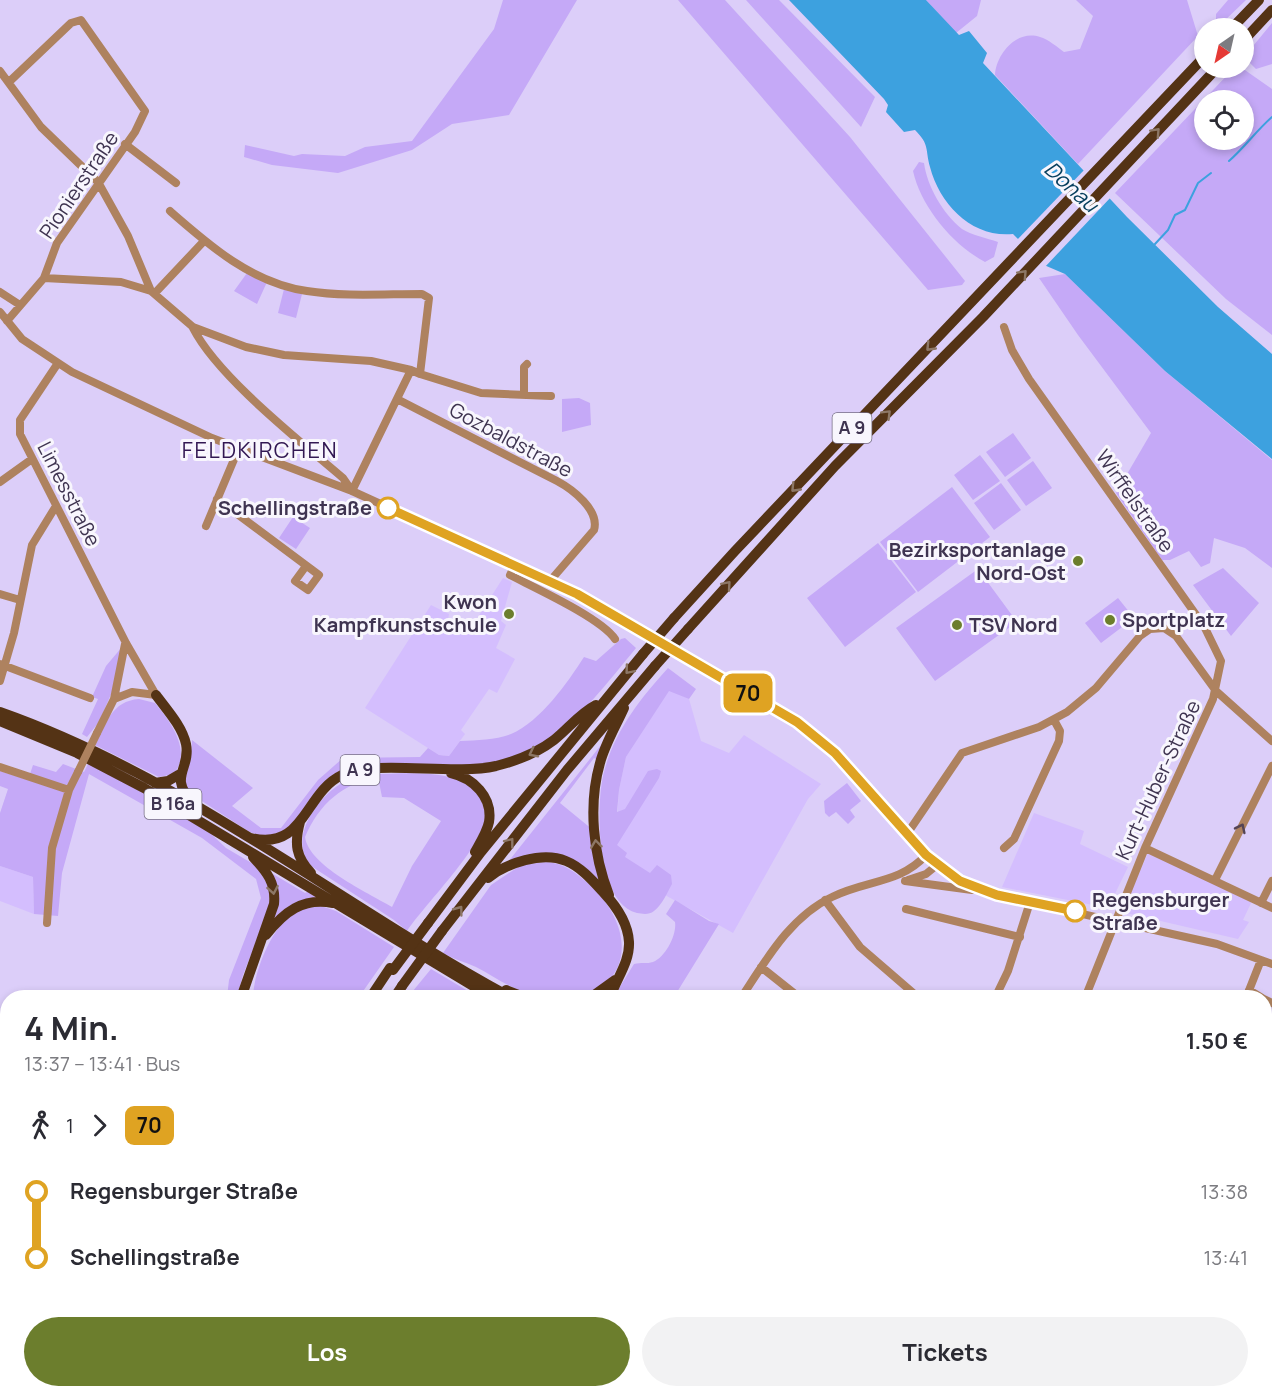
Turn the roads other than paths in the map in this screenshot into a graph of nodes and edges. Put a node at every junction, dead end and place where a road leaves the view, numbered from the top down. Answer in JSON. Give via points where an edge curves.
{"nodes":[{"id":1,"x":1259,"y":0,"type":"edge"},
{"id":2,"x":1272,"y":10,"type":"edge"},
{"id":3,"x":1242,"y":18,"type":"edge"},
{"id":4,"x":1254,"y":29,"type":"edge"},
{"id":5,"x":1194,"y":68,"type":"edge"},
{"id":6,"x":0,"y":71,"type":"edge"},
{"id":7,"x":1208,"y":78,"type":"edge"},
{"id":8,"x":9,"y":82,"type":"junction"},
{"id":9,"x":125,"y":144,"type":"junction"},
{"id":10,"x":99,"y":182,"type":"junction"},
{"id":11,"x":176,"y":183,"type":"dead end"},
{"id":12,"x":170,"y":211,"type":"dead end"},
{"id":13,"x":204,"y":241,"type":"junction"},
{"id":14,"x":44,"y":278,"type":"junction"},
{"id":15,"x":0,"y":292,"type":"edge"},
{"id":16,"x":153,"y":292,"type":"junction"},
{"id":17,"x":20,"y":305,"type":"junction"},
{"id":18,"x":0,"y":312,"type":"edge"},
{"id":19,"x":7,"y":321,"type":"junction"},
{"id":20,"x":193,"y":327,"type":"junction"},
{"id":21,"x":1004,"y":327,"type":"dead end"},
{"id":22,"x":215,"y":337,"type":"junction"},
{"id":23,"x":206,"y":347,"type":"junction"},
{"id":24,"x":58,"y":363,"type":"junction"},
{"id":25,"x":527,"y":364,"type":"dead end"},
{"id":26,"x":411,"y":370,"type":"junction"},
{"id":27,"x":420,"y":374,"type":"junction"},
{"id":28,"x":524,"y":395,"type":"junction"},
{"id":29,"x":551,"y":396,"type":"dead end"},
{"id":30,"x":397,"y":399,"type":"junction"},
{"id":31,"x":238,"y":450,"type":"junction"},
{"id":32,"x":32,"y":459,"type":"junction"},
{"id":33,"x":0,"y":482,"type":"edge"},
{"id":34,"x":352,"y":491,"type":"junction"},
{"id":35,"x":217,"y":499,"type":"junction"},
{"id":36,"x":56,"y":506,"type":"junction"},
{"id":37,"x":206,"y":526,"type":"dead end"},
{"id":38,"x":515,"y":565,"type":"junction"},
{"id":39,"x":306,"y":566,"type":"dead end"},
{"id":40,"x":550,"y":581,"type":"junction"},
{"id":41,"x":0,"y":594,"type":"edge"},
{"id":42,"x":20,"y":600,"type":"junction"},
{"id":43,"x":615,"y":639,"type":"dead end"},
{"id":44,"x":126,"y":643,"type":"junction"},
{"id":45,"x":3,"y":665,"type":"edge"},
{"id":46,"x":1218,"y":675,"type":"joint"},
{"id":47,"x":0,"y":681,"type":"edge"},
{"id":48,"x":612,"y":690,"type":"junction"},
{"id":49,"x":1216,"y":691,"type":"junction"},
{"id":50,"x":156,"y":695,"type":"junction"},
{"id":51,"x":630,"y":695,"type":"junction"},
{"id":52,"x":90,"y":698,"type":"dead end"},
{"id":53,"x":114,"y":699,"type":"junction"},
{"id":54,"x":596,"y":705,"type":"junction"},
{"id":55,"x":0,"y":712,"type":"edge"},
{"id":56,"x":1054,"y":720,"type":"junction"},
{"id":57,"x":0,"y":721,"type":"edge"},
{"id":58,"x":1272,"y":741,"type":"edge"},
{"id":59,"x":1272,"y":766,"type":"edge"},
{"id":60,"x":0,"y":767,"type":"edge"},
{"id":61,"x":442,"y":771,"type":"junction"},
{"id":62,"x":180,"y":774,"type":"junction"},
{"id":63,"x":154,"y":783,"type":"junction"},
{"id":64,"x":69,"y":789,"type":"junction"},
{"id":65,"x":204,"y":812,"type":"junction"},
{"id":66,"x":300,"y":822,"type":"junction"},
{"id":67,"x":907,"y":834,"type":"junction"},
{"id":68,"x":244,"y":841,"type":"junction"},
{"id":69,"x":1004,"y":848,"type":"dead end"},
{"id":70,"x":1145,"y":848,"type":"junction"},
{"id":71,"x":926,"y":855,"type":"junction"},
{"id":72,"x":470,"y":862,"type":"junction"},
{"id":73,"x":937,"y":865,"type":"junction"},
{"id":74,"x":889,"y":880,"type":"junction"},
{"id":75,"x":1215,"y":880,"type":"junction"},
{"id":76,"x":905,"y":881,"type":"junction"},
{"id":77,"x":1272,"y":881,"type":"edge"},
{"id":78,"x":320,"y":882,"type":"junction"},
{"id":79,"x":475,"y":888,"type":"junction"},
{"id":80,"x":981,"y":891,"type":"junction"},
{"id":81,"x":611,"y":900,"type":"junction"},
{"id":82,"x":825,"y":900,"type":"junction"},
{"id":83,"x":1030,"y":902,"type":"junction"},
{"id":84,"x":1262,"y":903,"type":"junction"},
{"id":85,"x":340,"y":904,"type":"junction"},
{"id":86,"x":1272,"y":908,"type":"edge"},
{"id":87,"x":906,"y":909,"type":"dead end"},
{"id":88,"x":1114,"y":920,"type":"junction"},
{"id":89,"x":426,"y":922,"type":"junction"},
{"id":90,"x":47,"y":923,"type":"dead end"},
{"id":91,"x":1020,"y":937,"type":"junction"},
{"id":92,"x":261,"y":943,"type":"junction"},
{"id":93,"x":1261,"y":960,"type":"junction"},
{"id":94,"x":1272,"y":964,"type":"edge"},
{"id":95,"x":761,"y":967,"type":"junction"},
{"id":96,"x":249,"y":977,"type":"junction"},
{"id":97,"x":475,"y":977,"type":"junction"},
{"id":98,"x":617,"y":978,"type":"junction"},
{"id":99,"x":244,"y":990,"type":"edge"},
{"id":100,"x":249,"y":990,"type":"edge"},
{"id":101,"x":378,"y":990,"type":"edge"},
{"id":102,"x":399,"y":990,"type":"edge"},
{"id":103,"x":479,"y":990,"type":"edge"},
{"id":104,"x":498,"y":990,"type":"edge"},
{"id":105,"x":507,"y":990,"type":"edge"},
{"id":106,"x":601,"y":990,"type":"edge"},
{"id":107,"x":613,"y":990,"type":"edge"},
{"id":108,"x":746,"y":990,"type":"edge"},
{"id":109,"x":790,"y":990,"type":"edge"},
{"id":110,"x":910,"y":990,"type":"edge"},
{"id":111,"x":998,"y":990,"type":"edge"},
{"id":112,"x":1088,"y":990,"type":"edge"},
{"id":113,"x":1250,"y":990,"type":"edge"}],
"edges":[{"from":1,"to":3,"type":"highway"},
{"from":2,"to":4,"type":"highway"},
{"from":5,"to":48,"type":"highway","number":"A 9","one_way":true,"bridge":true,"via":[[735,551]]},
{"from":6,"to":8,"type":"street"},
{"from":51,"to":7,"type":"highway","number":"A 9","one_way":true,"bridge":true,"via":[[835,466],[983,317]]},
{"from":8,"to":9,"type":"street","name":"Pionierstraße","via":[[71,23],[81,20],[145,111]]},
{"from":8,"to":10,"type":"street","via":[[41,127]]},
{"from":9,"to":10,"type":"street","name":"Pionierstraße"},
{"from":9,"to":11,"type":"street"},
{"from":10,"to":14,"type":"street","name":"Pionierstraße","via":[[57,243]]},
{"from":10,"to":16,"type":"street"},
{"from":12,"to":13,"type":"street"},
{"from":13,"to":16,"type":"street"},
{"from":13,"to":27,"type":"street","via":[[240,266],[295,289],[427,296],[430,301]]},
{"from":14,"to":16,"type":"street","via":[[120,282]]},
{"from":14,"to":17,"type":"street"},
{"from":15,"to":17,"type":"street"},
{"from":16,"to":20,"type":"street"},
{"from":17,"to":19,"type":"street"},
{"from":18,"to":19,"type":"street"},
{"from":19,"to":24,"type":"street","via":[[22,339]]},
{"from":20,"to":22,"type":"street"},
{"from":20,"to":23,"type":"street"},
{"from":21,"to":46,"type":"street","name":"Wirffelstraße","via":[[1029,380],[1204,626],[1221,662]]},
{"from":22,"to":23,"type":"street"},
{"from":22,"to":26,"type":"street","via":[[284,355],[370,361]]},
{"from":23,"to":34,"type":"street"},
{"from":24,"to":31,"type":"street"},
{"from":24,"to":32,"type":"street","name":"Limesstraße","via":[[19,424]]},
{"from":25,"to":28,"type":"street"},
{"from":26,"to":27,"type":"street"},
{"from":26,"to":30,"type":"street"},
{"from":27,"to":28,"type":"street","via":[[473,391]]},
{"from":28,"to":29,"type":"street"},
{"from":30,"to":34,"type":"street"},
{"from":30,"to":40,"type":"street","name":"Gozbaldstraße","via":[[579,496],[591,513],[594,530]]},
{"from":31,"to":34,"type":"street"},
{"from":31,"to":35,"type":"street"},
{"from":32,"to":33,"type":"street"},
{"from":32,"to":36,"type":"street","name":"Limesstraße"},
{"from":34,"to":38,"type":"street"},
{"from":35,"to":37,"type":"street"},
{"from":35,"to":39,"type":"street"},
{"from":36,"to":42,"type":"street","via":[[32,545]]},
{"from":36,"to":44,"type":"street","name":"Limesstraße"},
{"from":38,"to":40,"type":"street"},
{"from":38,"to":43,"type":"street","via":[[510,575],[592,621]]},
{"from":40,"to":67,"type":"street","via":[[619,616],[797,722],[835,753]]},
{"from":41,"to":42,"type":"street"},
{"from":42,"to":45,"type":"street"},
{"from":44,"to":50,"type":"street","name":"Limesstraße"},
{"from":44,"to":53,"type":"street"},
{"from":45,"to":47,"type":"street"},
{"from":45,"to":52,"type":"street"},
{"from":46,"to":49,"type":"street","name":"Kurt-Huber-Straße"},
{"from":48,"to":54,"type":"highway","number":"A 9"},
{"from":48,"to":89,"type":"highway","number":"A 9"},
{"from":49,"to":56,"type":"street","via":[[1176,636],[1164,628],[1150,629],[1096,688]]},
{"from":49,"to":58,"type":"street"},
{"from":49,"to":70,"type":"street","name":"Kurt-Huber-Straße"},
{"from":50,"to":53,"type":"street","via":[[132,692]]},
{"from":50,"to":62,"type":"highway","via":[[185,740],[186,758]]},
{"from":79,"to":51,"type":"highway","number":"A 9","one_way":true},
{"from":81,"to":51,"type":"highway","number":"A 9","one_way":true,"via":[[598,855],[594,801],[600,762]]},
{"from":53,"to":64,"type":"street","bridge":true},
{"from":54,"to":61,"type":"highway","number":"A 9","one_way":true,"via":[[554,741],[526,757],[480,769]]},
{"from":54,"to":72,"type":"highway","number":"A 9"},
{"from":55,"to":63,"type":"highway","number":"B 16a","via":[[80,744]]},
{"from":56,"to":67,"type":"street","via":[[962,753]]},
{"from":56,"to":69,"type":"street","via":[[1060,731],[1059,741],[1014,839]]},
{"from":57,"to":68,"type":"highway","number":"B 16a","via":[[101,765]]},
{"from":75,"to":59,"type":"street","one_way":true},
{"from":60,"to":64,"type":"street"},
{"from":61,"to":66,"type":"highway","number":"A 9","via":[[371,769],[346,773],[329,784]]},
{"from":61,"to":72,"type":"highway","number":"A 9","via":[[470,781],[485,799],[489,821]]},
{"from":62,"to":63,"type":"highway"},
{"from":62,"to":65,"type":"highway","via":[[183,792]]},
{"from":63,"to":65,"type":"highway","number":"B 16a"},
{"from":64,"to":90,"type":"street","via":[[52,848]]},
{"from":65,"to":68,"type":"highway","number":"B 16a"},
{"from":66,"to":68,"type":"highway","number":"A 9","via":[[279,839]]},
{"from":66,"to":78,"type":"highway","via":[[297,854]]},
{"from":67,"to":71,"type":"street"},
{"from":68,"to":78,"type":"highway","number":"B 16a"},
{"from":68,"to":85,"type":"highway","number":"B 16a"},
{"from":68,"to":92,"type":"highway","one_way":true,"via":[[269,875],[275,893]]},
{"from":70,"to":75,"type":"street"},
{"from":70,"to":88,"type":"street","name":"Kurt-Huber-Straße"},
{"from":71,"to":73,"type":"street"},
{"from":71,"to":74,"type":"street","via":[[910,870]]},
{"from":72,"to":89,"type":"highway","number":"A 9"},
{"from":73,"to":76,"type":"street","via":[[926,874]]},
{"from":73,"to":80,"type":"street"},
{"from":74,"to":76,"type":"street"},
{"from":74,"to":82,"type":"street"},
{"from":75,"to":84,"type":"street"},
{"from":76,"to":80,"type":"street"},
{"from":77,"to":84,"type":"street"},
{"from":78,"to":97,"type":"highway","number":"B 16a"},
{"from":79,"to":81,"type":"highway","number":"A 9","via":[[510,865],[552,858],[579,869]]},
{"from":102,"to":79,"type":"highway","number":"A 9","one_way":true,"bridge":true},
{"from":80,"to":83,"type":"street"},
{"from":81,"to":98,"type":"highway","number":"A 9","via":[[623,919],[629,941],[628,955]]},
{"from":82,"to":95,"type":"street","via":[[798,920]]},
{"from":82,"to":110,"type":"street","via":[[861,946]]},
{"from":83,"to":88,"type":"street"},
{"from":83,"to":91,"type":"street"},
{"from":84,"to":86,"type":"street"},
{"from":85,"to":92,"type":"highway","via":[[318,900],[302,903],[288,912]]},
{"from":85,"to":103,"type":"highway","number":"B 16a"},
{"from":87,"to":91,"type":"street"},
{"from":88,"to":93,"type":"street","via":[[1217,944]]},
{"from":88,"to":112,"type":"street","name":"Kurt-Huber-Straße"},
{"from":89,"to":101,"type":"highway","number":"A 9","bridge":true},
{"from":91,"to":111,"type":"street"},
{"from":92,"to":96,"type":"highway"},
{"from":93,"to":94,"type":"street"},
{"from":93,"to":113,"type":"street"},
{"from":95,"to":108,"type":"street"},
{"from":95,"to":109,"type":"street"},
{"from":96,"to":99,"type":"highway"},
{"from":96,"to":100,"type":"highway"},
{"from":97,"to":104,"type":"highway","number":"B 16a"},
{"from":97,"to":105,"type":"highway"},
{"from":98,"to":106,"type":"highway"},
{"from":98,"to":107,"type":"highway","number":"A 9"}]}
